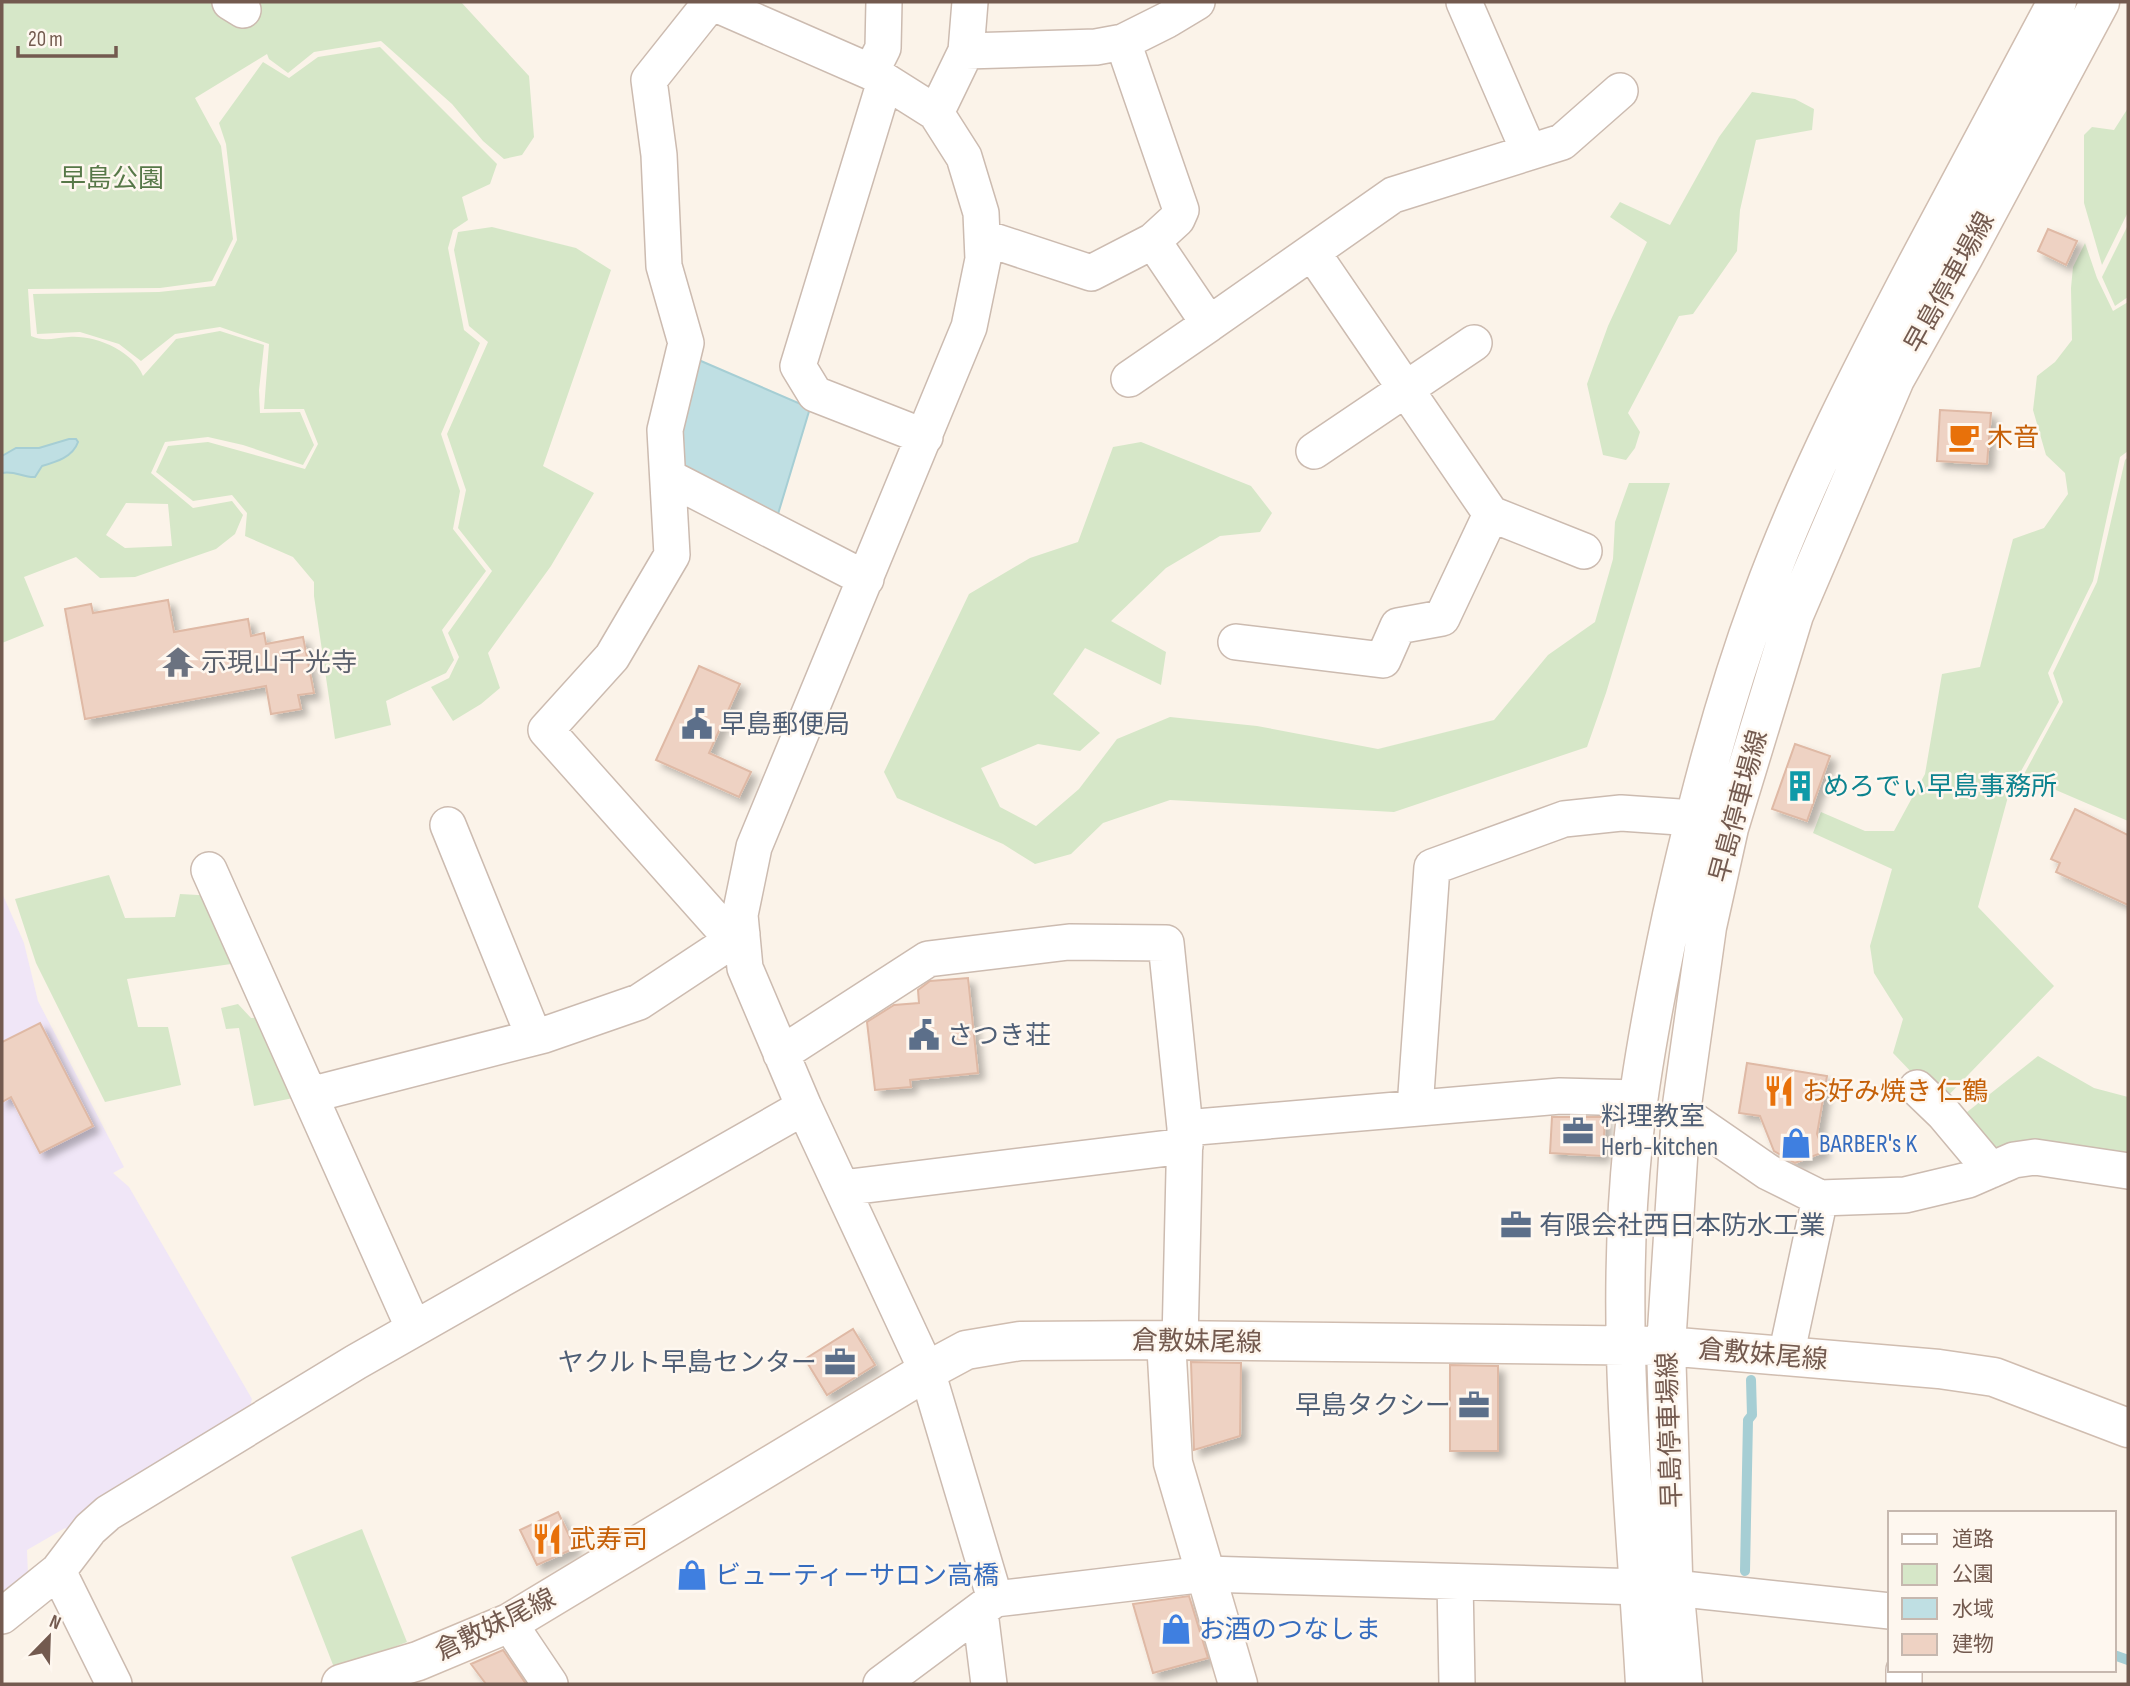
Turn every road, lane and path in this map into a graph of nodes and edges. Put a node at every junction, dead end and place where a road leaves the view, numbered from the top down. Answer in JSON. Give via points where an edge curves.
{"nodes":[{"id":1,"x":711,"y":2,"type":"edge"},
{"id":2,"x":884,"y":2,"type":"edge"},
{"id":3,"x":970,"y":2,"type":"edge"},
{"id":4,"x":1197,"y":2,"type":"edge"},
{"id":5,"x":1464,"y":2,"type":"edge"},
{"id":6,"x":2057,"y":2,"type":"edge"},
{"id":7,"x":2100,"y":2,"type":"edge"},
{"id":8,"x":1123,"y":42,"type":"junction"},
{"id":9,"x":966,"y":51,"type":"junction"},
{"id":10,"x":878,"y":77,"type":"junction"},
{"id":11,"x":1620,"y":91,"type":"dead end"},
{"id":12,"x":936,"y":113,"type":"junction"},
{"id":13,"x":1529,"y":152,"type":"junction"},
{"id":14,"x":982,"y":237,"type":"junction"},
{"id":15,"x":1153,"y":241,"type":"junction"},
{"id":16,"x":1312,"y":251,"type":"junction"},
{"id":17,"x":1209,"y":324,"type":"junction"},
{"id":18,"x":1474,"y":343,"type":"dead end"},
{"id":19,"x":1129,"y":380,"type":"dead end"},
{"id":20,"x":1406,"y":389,"type":"junction"},
{"id":21,"x":925,"y":437,"type":"junction"},
{"id":22,"x":1314,"y":451,"type":"dead end"},
{"id":23,"x":668,"y":477,"type":"junction"},
{"id":24,"x":1491,"y":513,"type":"junction"},
{"id":25,"x":1584,"y":551,"type":"dead end"},
{"id":26,"x":866,"y":579,"type":"junction"},
{"id":27,"x":1236,"y":642,"type":"dead end"},
{"id":28,"x":1694,"y":818,"type":"junction"},
{"id":29,"x":448,"y":825,"type":"dead end"},
{"id":30,"x":209,"y":870,"type":"dead end"},
{"id":31,"x":737,"y":937,"type":"junction"},
{"id":32,"x":534,"y":1037,"type":"junction"},
{"id":33,"x":781,"y":1054,"type":"junction"},
{"id":34,"x":1917,"y":1088,"type":"dead end"},
{"id":35,"x":310,"y":1095,"type":"junction"},
{"id":36,"x":1638,"y":1098,"type":"junction"},
{"id":37,"x":804,"y":1107,"type":"junction"},
{"id":38,"x":1415,"y":1108,"type":"junction"},
{"id":39,"x":1681,"y":1112,"type":"junction"},
{"id":40,"x":1185,"y":1137,"type":"junction"},
{"id":41,"x":1991,"y":1170,"type":"junction"},
{"id":42,"x":2128,"y":1171,"type":"edge"},
{"id":43,"x":842,"y":1188,"type":"junction"},
{"id":44,"x":1820,"y":1198,"type":"junction"},
{"id":45,"x":414,"y":1329,"type":"junction"},
{"id":46,"x":1173,"y":1340,"type":"junction"},
{"id":47,"x":1665,"y":1346,"type":"junction"},
{"id":48,"x":1625,"y":1347,"type":"junction"},
{"id":49,"x":1786,"y":1356,"type":"junction"},
{"id":50,"x":927,"y":1371,"type":"junction"},
{"id":51,"x":2128,"y":1428,"type":"edge"},
{"id":52,"x":58,"y":1571,"type":"junction"},
{"id":53,"x":1206,"y":1574,"type":"junction"},
{"id":54,"x":1455,"y":1582,"type":"junction"},
{"id":55,"x":1657,"y":1588,"type":"junction"},
{"id":56,"x":988,"y":1606,"type":"junction"},
{"id":57,"x":1888,"y":1611,"type":"edge"},
{"id":58,"x":2,"y":1616,"type":"edge"},
{"id":59,"x":509,"y":1623,"type":"junction"},
{"id":60,"x":114,"y":1684,"type":"edge"},
{"id":61,"x":341,"y":1684,"type":"edge"},
{"id":62,"x":550,"y":1684,"type":"edge"},
{"id":63,"x":881,"y":1684,"type":"edge"},
{"id":64,"x":989,"y":1684,"type":"edge"},
{"id":65,"x":1238,"y":1684,"type":"edge"},
{"id":66,"x":1457,"y":1684,"type":"edge"},
{"id":67,"x":1645,"y":1684,"type":"edge"},
{"id":68,"x":1684,"y":1684,"type":"edge"}],
"edges":[{"from":1,"to":10,"type":"street"},
{"from":1,"to":23,"type":"street","via":[[649,79],[659,155],[664,266],[686,344],[665,430]]},
{"from":2,"to":10,"type":"street"},
{"from":3,"to":9,"type":"street"},
{"from":4,"to":8,"type":"street"},
{"from":5,"to":13,"type":"street"},
{"from":6,"to":28,"type":"main road","name":"早島停車場線","via":[[1859,374],[1813,472],[1762,596]]},
{"from":7,"to":39,"type":"main road","name":"早島停車場線","via":[[1895,379],[1794,615],[1729,828],[1709,914]]},
{"from":8,"to":9,"type":"street"},
{"from":8,"to":15,"type":"street","via":[[1181,209],[1177,219]]},
{"from":9,"to":12,"type":"street"},
{"from":10,"to":12,"type":"street"},
{"from":10,"to":21,"type":"street","via":[[798,366],[815,394]]},
{"from":11,"to":13,"type":"street","via":[[1562,142]]},
{"from":12,"to":14,"type":"street","via":[[964,157],[981,213]]},
{"from":13,"to":16,"type":"street","via":[[1393,195]]},
{"from":14,"to":15,"type":"street","via":[[1091,272]]},
{"from":14,"to":21,"type":"street","via":[[983,259],[969,327]]},
{"from":15,"to":17,"type":"street"},
{"from":16,"to":17,"type":"street"},
{"from":16,"to":20,"type":"street"},
{"from":17,"to":19,"type":"street"},
{"from":18,"to":20,"type":"street"},
{"from":20,"to":22,"type":"street"},
{"from":20,"to":24,"type":"street"},
{"from":21,"to":26,"type":"street"},
{"from":23,"to":26,"type":"street"},
{"from":23,"to":31,"type":"street","via":[[672,555],[612,657],[546,730]]},
{"from":24,"to":25,"type":"street"},
{"from":24,"to":27,"type":"street","via":[[1442,618],[1398,626],[1383,660]]},
{"from":26,"to":31,"type":"street","via":[[754,847]]},
{"from":28,"to":36,"type":"main road","name":"早島停車場線"},
{"from":28,"to":38,"type":"street","via":[[1621,813],[1564,819],[1432,867]]},
{"from":29,"to":32,"type":"street"},
{"from":30,"to":35,"type":"street"},
{"from":31,"to":32,"type":"street","via":[[639,1002]]},
{"from":31,"to":33,"type":"street"},
{"from":32,"to":35,"type":"street"},
{"from":33,"to":37,"type":"street"},
{"from":33,"to":40,"type":"street","via":[[928,959],[1069,942],[1166,943]]},
{"from":34,"to":41,"type":"street"},
{"from":35,"to":45,"type":"street"},
{"from":36,"to":38,"type":"street","via":[[1560,1096]]},
{"from":36,"to":48,"type":"main road","name":"早島停車場線","via":[[1625,1260]]},
{"from":37,"to":43,"type":"street"},
{"from":37,"to":45,"type":"street"},
{"from":38,"to":40,"type":"street"},
{"from":39,"to":44,"type":"street","via":[[1768,1172]]},
{"from":39,"to":47,"type":"main road","name":"早島停車場線"},
{"from":40,"to":43,"type":"street"},
{"from":40,"to":46,"type":"street"},
{"from":41,"to":42,"type":"street","via":[[2035,1157]]},
{"from":41,"to":44,"type":"street","via":[[1905,1195]]},
{"from":43,"to":50,"type":"street"},
{"from":44,"to":49,"type":"street"},
{"from":45,"to":52,"type":"street","via":[[108,1513]]},
{"from":46,"to":48,"type":"main road","name":"倉敷妹尾線"},
{"from":46,"to":50,"type":"main road","name":"倉敷妹尾線","via":[[1020,1341],[966,1350]]},
{"from":46,"to":53,"type":"main road","via":[[1173,1463]]},
{"from":47,"to":48,"type":"main road","name":"倉敷妹尾線"},
{"from":47,"to":49,"type":"main road","name":"倉敷妹尾線"},
{"from":47,"to":55,"type":"main road","name":"早島停車場線"},
{"from":48,"to":55,"type":"main road","name":"早島停車場線"},
{"from":49,"to":51,"type":"main road","name":"倉敷妹尾線","via":[[1994,1377]]},
{"from":50,"to":56,"type":"street"},
{"from":50,"to":59,"type":"main road","name":"倉敷妹尾線"},
{"from":52,"to":58,"type":"street"},
{"from":52,"to":60,"type":"street"},
{"from":53,"to":54,"type":"street"},
{"from":53,"to":56,"type":"street"},
{"from":53,"to":65,"type":"main road"},
{"from":54,"to":55,"type":"street"},
{"from":54,"to":66,"type":"street"},
{"from":55,"to":57,"type":"street"},
{"from":55,"to":67,"type":"main road","name":"早島停車場線"},
{"from":55,"to":68,"type":"main road","name":"早島停車場線"},
{"from":56,"to":63,"type":"street"},
{"from":56,"to":64,"type":"street"},
{"from":59,"to":61,"type":"main road","name":"倉敷妹尾線","via":[[418,1661]]},
{"from":59,"to":62,"type":"street"}]}
